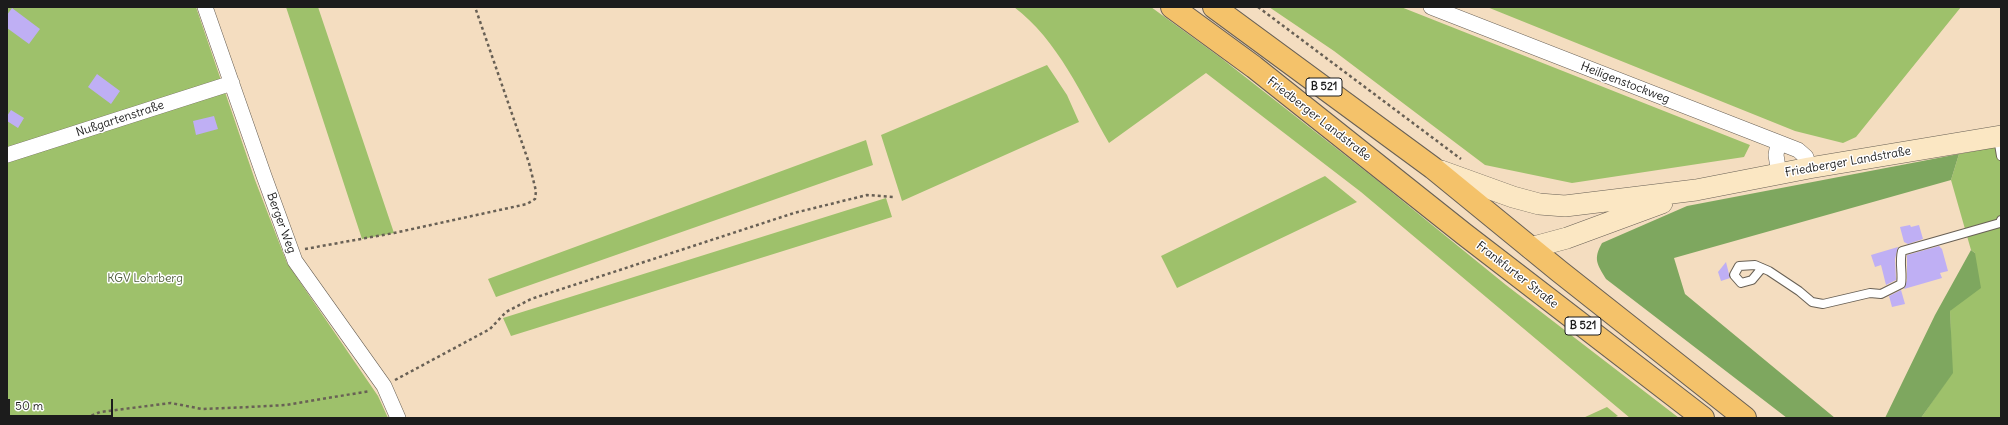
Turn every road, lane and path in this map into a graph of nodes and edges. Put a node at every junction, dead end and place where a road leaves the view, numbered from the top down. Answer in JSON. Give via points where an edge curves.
{"nodes":[{"id":1,"x":205,"y":7,"type":"edge"},
{"id":2,"x":475,"y":7,"type":"edge"},
{"id":3,"x":1172,"y":7,"type":"edge"},
{"id":4,"x":1214,"y":7,"type":"edge"},
{"id":5,"x":1258,"y":7,"type":"edge"},
{"id":6,"x":1431,"y":7,"type":"edge"},
{"id":7,"x":232,"y":84,"type":"junction"},
{"id":8,"x":1778,"y":143,"type":"junction"},
{"id":9,"x":2000,"y":143,"type":"edge"},
{"id":10,"x":7,"y":155,"type":"edge"},
{"id":11,"x":1464,"y":161,"type":"dead end"},
{"id":12,"x":1433,"y":168,"type":"junction"},
{"id":13,"x":1809,"y":168,"type":"junction"},
{"id":14,"x":1780,"y":174,"type":"junction"},
{"id":15,"x":1696,"y":190,"type":"junction"},
{"id":16,"x":894,"y":197,"type":"dead end"},
{"id":17,"x":2001,"y":220,"type":"edge"},
{"id":18,"x":1464,"y":234,"type":"junction"},
{"id":19,"x":1530,"y":248,"type":"junction"},
{"id":20,"x":291,"y":251,"type":"junction"},
{"id":21,"x":1762,"y":268,"type":"dead end"},
{"id":22,"x":383,"y":384,"type":"junction"},
{"id":23,"x":86,"y":418,"type":"edge"},
{"id":24,"x":398,"y":418,"type":"edge"},
{"id":25,"x":1703,"y":418,"type":"edge"},
{"id":26,"x":1745,"y":418,"type":"edge"}],
"edges":[{"from":1,"to":7,"type":"street","name":"Berger Weg"},
{"from":2,"to":20,"type":"path","via":[[529,163],[536,191],[535,199],[527,204],[447,222]]},
{"from":3,"to":18,"type":"main road","name":"Friedberger Landstraße","number":"B 521","via":[[1304,106]]},
{"from":4,"to":12,"type":"main road","name":"Friedberger Landstraße","number":"B 521"},
{"from":5,"to":11,"type":"path"},
{"from":6,"to":8,"type":"street","name":"Heiligenstockweg"},
{"from":7,"to":10,"type":"street","name":"Nußgartenstraße"},
{"from":7,"to":20,"type":"street","name":"Berger Weg"},
{"from":8,"to":13,"type":"street","name":"Heiligenstockweg","via":[[1798,150],[1806,157]]},
{"from":8,"to":14,"type":"street","via":[[1776,155]]},
{"from":9,"to":13,"type":"street","name":"Friedberger Landstraße"},
{"from":12,"to":15,"type":"street","name":"Friedberger Landstraße","via":[[1486,189],[1539,204],[1590,204]]},
{"from":12,"to":19,"type":"main road","name":"Friedberger Landstraße","number":"B 521"},
{"from":13,"to":14,"type":"street","name":"Friedberger Landstraße"},
{"from":14,"to":15,"type":"street","name":"Friedberger Landstraße"},
{"from":15,"to":19,"type":"street","name":"Friedberger Landstraße","via":[[1567,238]]},
{"from":16,"to":22,"type":"path","via":[[867,195],[794,213],[531,299],[506,312],[490,329]]},
{"from":17,"to":21,"type":"lane","via":[[2000,223],[1902,251],[1901,284],[1881,294],[1870,293],[1823,304],[1812,302]]},
{"from":18,"to":19,"type":"main road","via":[[1503,246]]},
{"from":18,"to":25,"type":"main road","name":"Frankfurter Straße","number":"B 521"},
{"from":19,"to":26,"type":"main road","number":"B 521"},
{"from":20,"to":22,"type":"street","name":"Berger Weg","via":[[295,261]]},
{"from":22,"to":23,"type":"path","via":[[370,392],[286,404],[202,409],[171,403],[100,412]]},
{"from":22,"to":24,"type":"street","name":"Berger Weg"}]}
